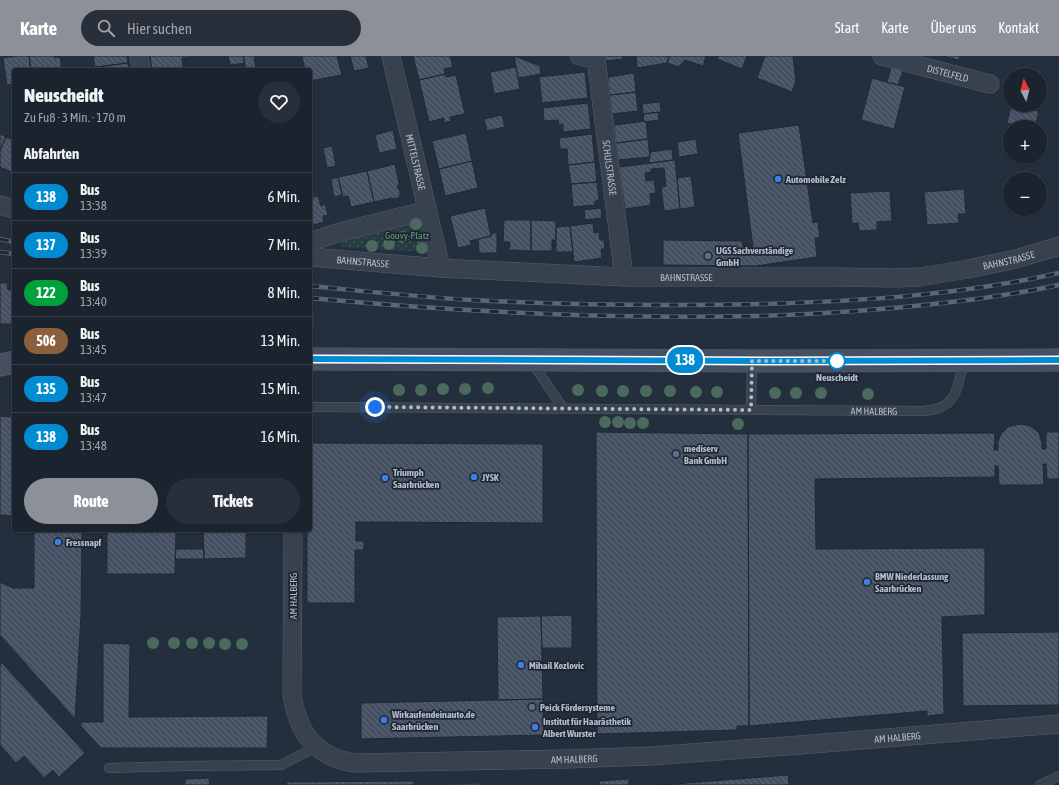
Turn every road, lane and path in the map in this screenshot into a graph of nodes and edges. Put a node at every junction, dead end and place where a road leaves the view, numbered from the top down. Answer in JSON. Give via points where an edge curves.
{"nodes":[{"id":1,"x":139,"y":56,"type":"edge"},
{"id":2,"x":391,"y":56,"type":"edge"},
{"id":3,"x":882,"y":56,"type":"edge"},
{"id":4,"x":587,"y":57,"type":"edge"},
{"id":5,"x":141,"y":68,"type":"edge"},
{"id":6,"x":990,"y":84,"type":"dead end"},
{"id":7,"x":0,"y":205,"type":"edge"},
{"id":8,"x":12,"y":208,"type":"edge"},
{"id":9,"x":428,"y":210,"type":"junction"},
{"id":10,"x":312,"y":241,"type":"edge"},
{"id":11,"x":1059,"y":246,"type":"edge"},
{"id":12,"x":312,"y":257,"type":"edge"},
{"id":13,"x":441,"y":268,"type":"junction"},
{"id":14,"x":624,"y":277,"type":"junction"},
{"id":15,"x":0,"y":355,"type":"edge"},
{"id":16,"x":12,"y":357,"type":"edge"},
{"id":17,"x":312,"y":359,"type":"edge"},
{"id":18,"x":530,"y":359,"type":"junction"},
{"id":19,"x":964,"y":360,"type":"junction"},
{"id":20,"x":1059,"y":360,"type":"edge"},
{"id":21,"x":752,"y":361,"type":"junction"},
{"id":22,"x":12,"y":362,"type":"edge"},
{"id":23,"x":0,"y":365,"type":"edge"},
{"id":24,"x":312,"y":407,"type":"edge"},
{"id":25,"x":563,"y":408,"type":"junction"},
{"id":26,"x":751,"y":410,"type":"junction"},
{"id":27,"x":292,"y":532,"type":"edge"},
{"id":28,"x":1059,"y":724,"type":"edge"},
{"id":29,"x":316,"y":747,"type":"junction"},
{"id":30,"x":109,"y":768,"type":"dead end"},
{"id":31,"x":1059,"y":776,"type":"edge"},
{"id":32,"x":1040,"y":785,"type":"edge"}],
"edges":[{"from":1,"to":5,"type":"street"},
{"from":2,"to":9,"type":"street","name":"MITTELSTRASSE"},
{"from":3,"to":6,"type":"street","name":"DISTELFELD"},
{"from":4,"to":14,"type":"street","name":"SCHULSTRASSE"},
{"from":7,"to":8,"type":"street"},
{"from":9,"to":10,"type":"street"},
{"from":9,"to":13,"type":"street","name":"MITTELSTRASSE"},
{"from":11,"to":14,"type":"street","name":"BAHNSTRASSE","via":[[1010,260],[920,277]]},
{"from":12,"to":13,"type":"street","name":"BAHNSTRASSE"},
{"from":13,"to":14,"type":"street","name":"BAHNSTRASSE"},
{"from":15,"to":16,"type":"main road"},
{"from":17,"to":18,"type":"main road"},
{"from":18,"to":21,"type":"main road"},
{"from":18,"to":25,"type":"lane"},
{"from":19,"to":20,"type":"main road"},
{"from":19,"to":21,"type":"main road"},
{"from":19,"to":26,"type":"lane","name":"AM HALBERG","via":[[956,394],[951,402],[939,408],[924,411]]},
{"from":21,"to":26,"type":"lane"},
{"from":22,"to":23,"type":"main road"},
{"from":24,"to":25,"type":"lane","name":"AM HALBERG"},
{"from":25,"to":26,"type":"lane","name":"AM HALBERG"},
{"from":27,"to":29,"type":"street","name":"AM HALBERG","via":[[292,694],[294,711],[300,726]]},
{"from":28,"to":29,"type":"street","name":"AM HALBERG","via":[[666,755],[567,759],[356,763],[336,759]]},
{"from":29,"to":30,"type":"lane","via":[[281,765]]},
{"from":31,"to":32,"type":"lane"}]}
